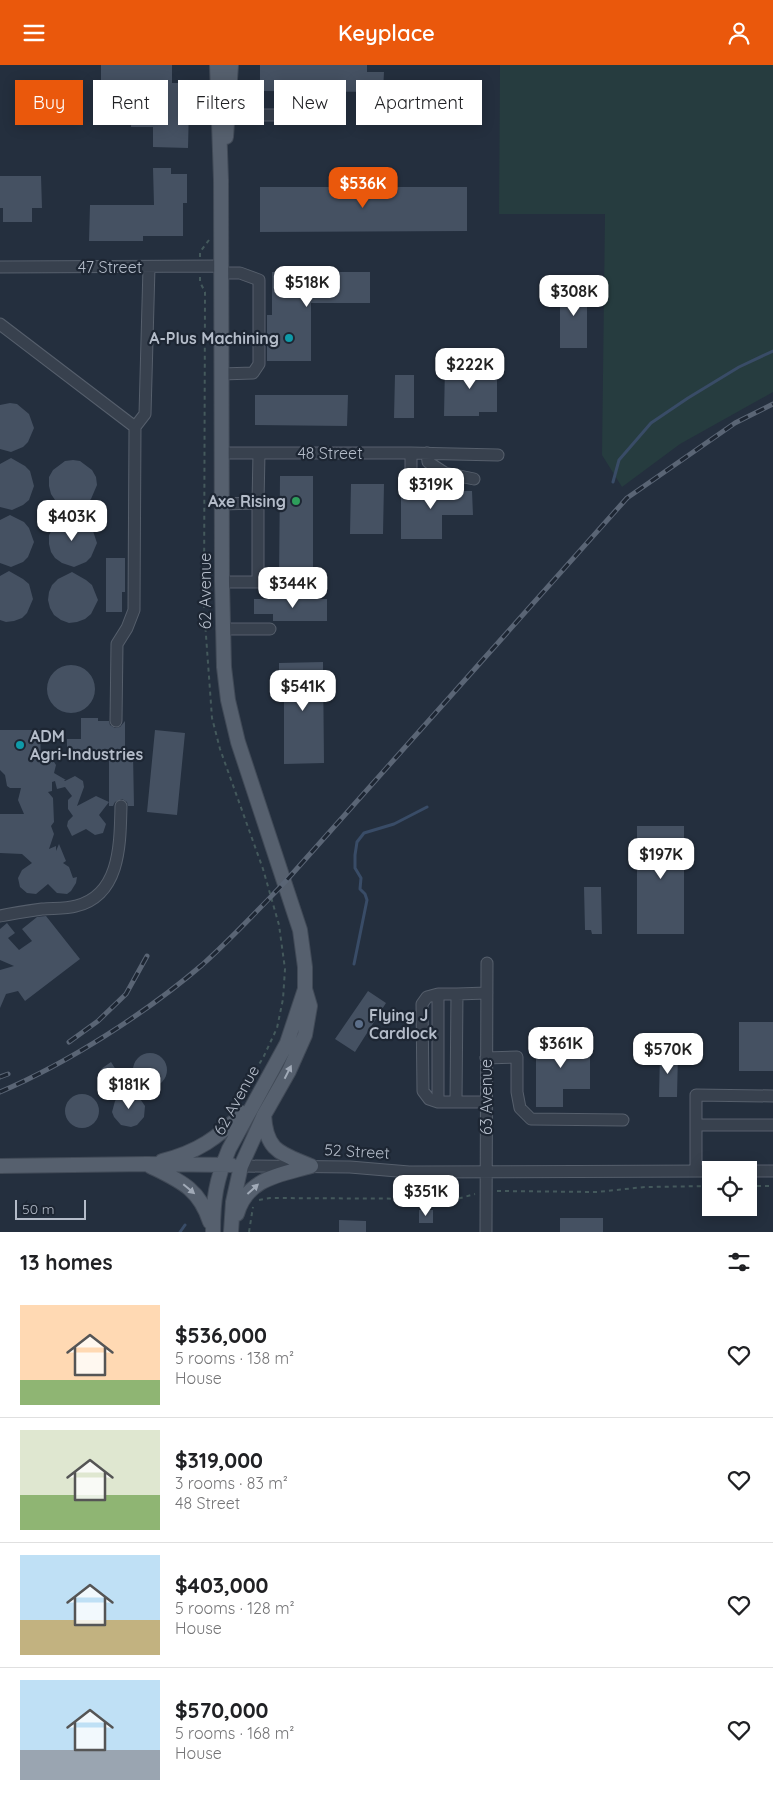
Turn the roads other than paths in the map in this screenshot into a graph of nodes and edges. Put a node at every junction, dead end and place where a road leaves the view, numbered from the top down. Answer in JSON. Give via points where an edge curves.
{"nodes":[{"id":1,"x":217,"y":65,"type":"edge"},
{"id":2,"x":231,"y":65,"type":"edge"},
{"id":3,"x":219,"y":80,"type":"edge"},
{"id":4,"x":229,"y":80,"type":"edge"},
{"id":5,"x":223,"y":125,"type":"edge"},
{"id":6,"x":0,"y":267,"type":"edge"},
{"id":7,"x":149,"y":267,"type":"junction"},
{"id":8,"x":221,"y":270,"type":"junction"},
{"id":9,"x":0,"y":323,"type":"edge"},
{"id":10,"x":221,"y":374,"type":"junction"},
{"id":11,"x":135,"y":427,"type":"junction"},
{"id":12,"x":222,"y":453,"type":"junction"},
{"id":13,"x":259,"y":453,"type":"junction"},
{"id":14,"x":411,"y":453,"type":"junction"},
{"id":15,"x":427,"y":453,"type":"junction"},
{"id":16,"x":498,"y":455,"type":"dead end"},
{"id":17,"x":474,"y":479,"type":"dead end"},
{"id":18,"x":411,"y":482,"type":"dead end"},
{"id":19,"x":258,"y":503,"type":"junction"},
{"id":20,"x":222,"y":504,"type":"junction"},
{"id":21,"x":222,"y":582,"type":"junction"},
{"id":22,"x":222,"y":629,"type":"junction"},
{"id":23,"x":270,"y":629,"type":"dead end"},
{"id":24,"x":116,"y":721,"type":"dead end"},
{"id":25,"x":121,"y":806,"type":"dead end"},
{"id":26,"x":0,"y":916,"type":"edge"},
{"id":27,"x":487,"y":963,"type":"dead end"},
{"id":28,"x":305,"y":989,"type":"junction"},
{"id":29,"x":487,"y":993,"type":"junction"},
{"id":30,"x":457,"y":994,"type":"junction"},
{"id":31,"x":486,"y":1058,"type":"junction"},
{"id":32,"x":773,"y":1096,"type":"edge"},
{"id":33,"x":456,"y":1102,"type":"junction"},
{"id":34,"x":486,"y":1102,"type":"junction"},
{"id":35,"x":253,"y":1103,"type":"junction"},
{"id":36,"x":264,"y":1115,"type":"junction"},
{"id":37,"x":623,"y":1120,"type":"dead end"},
{"id":38,"x":696,"y":1125,"type":"junction"},
{"id":39,"x":773,"y":1125,"type":"edge"},
{"id":40,"x":147,"y":1164,"type":"junction"},
{"id":41,"x":222,"y":1165,"type":"junction"},
{"id":42,"x":241,"y":1165,"type":"junction"},
{"id":43,"x":0,"y":1166,"type":"edge"},
{"id":44,"x":311,"y":1166,"type":"junction"},
{"id":45,"x":696,"y":1171,"type":"junction"},
{"id":46,"x":702,"y":1171,"type":"edge"},
{"id":47,"x":757,"y":1171,"type":"edge"},
{"id":48,"x":773,"y":1171,"type":"edge"},
{"id":49,"x":486,"y":1172,"type":"junction"},
{"id":50,"x":212,"y":1232,"type":"edge"},
{"id":51,"x":232,"y":1232,"type":"edge"},
{"id":52,"x":486,"y":1232,"type":"edge"}],
"edges":[{"from":1,"to":3,"type":"main road","name":"62 Avenue"},
{"from":2,"to":4,"type":"main road","name":"62 Avenue"},
{"from":5,"to":8,"type":"main road","name":"62 Avenue"},
{"from":6,"to":7,"type":"street","name":"47 Street"},
{"from":7,"to":8,"type":"street","name":"47 Street"},
{"from":7,"to":11,"type":"street","via":[[145,414]]},
{"from":8,"to":10,"type":"main road","name":"62 Avenue"},
{"from":8,"to":10,"type":"street","name":"47 Street","via":[[259,281],[259,364],[253,373]]},
{"from":9,"to":11,"type":"street"},
{"from":10,"to":12,"type":"main road","name":"62 Avenue"},
{"from":11,"to":24,"type":"street","via":[[134,610],[116,644]]},
{"from":12,"to":13,"type":"street","name":"48 Street"},
{"from":12,"to":20,"type":"main road","name":"62 Avenue"},
{"from":13,"to":14,"type":"street","name":"48 Street"},
{"from":13,"to":19,"type":"street"},
{"from":14,"to":15,"type":"street","name":"48 Street"},
{"from":14,"to":18,"type":"street"},
{"from":15,"to":16,"type":"street","name":"48 Street"},
{"from":15,"to":17,"type":"street","via":[[428,462],[445,473]]},
{"from":19,"to":20,"type":"street"},
{"from":19,"to":21,"type":"street","via":[[258,582]]},
{"from":20,"to":21,"type":"main road","name":"62 Avenue"},
{"from":21,"to":22,"type":"main road","name":"62 Avenue"},
{"from":22,"to":23,"type":"street"},
{"from":22,"to":28,"type":"main road","name":"62 Avenue","via":[[232,723],[300,930]]},
{"from":25,"to":26,"type":"street","via":[[119,852],[110,880],[100,894],[77,906]]},
{"from":27,"to":29,"type":"street","name":"63 Avenue"},
{"from":28,"to":35,"type":"main road","name":"62 Avenue","via":[[287,1043]]},
{"from":36,"to":28,"type":"main road","name":"62 Avenue","one_way":true,"via":[[305,1035],[310,1006]]},
{"from":29,"to":30,"type":"street"},
{"from":29,"to":31,"type":"street","name":"63 Avenue"},
{"from":30,"to":33,"type":"street"},
{"from":30,"to":33,"type":"street","via":[[438,994],[438,1102]]},
{"from":31,"to":34,"type":"street","name":"63 Avenue"},
{"from":31,"to":37,"type":"street","via":[[517,1057],[520,1108],[531,1119]]},
{"from":32,"to":38,"type":"street","via":[[696,1095]]},
{"from":33,"to":34,"type":"street"},
{"from":34,"to":49,"type":"street","name":"63 Avenue"},
{"from":35,"to":40,"type":"main road","via":[[204,1146]]},
{"from":35,"to":41,"type":"main road","name":"62 Avenue"},
{"from":36,"to":42,"type":"main road","name":"62 Avenue"},
{"from":36,"to":44,"type":"main road","via":[[265,1131],[275,1148]]},
{"from":38,"to":39,"type":"street"},
{"from":38,"to":45,"type":"street"},
{"from":40,"to":41,"type":"main road","name":"52 Street"},
{"from":40,"to":43,"type":"main road","name":"52 Street"},
{"from":40,"to":50,"type":"main road","one_way":true,"via":[[192,1190],[205,1208]]},
{"from":41,"to":42,"type":"main road","name":"52 Street"},
{"from":41,"to":50,"type":"main road","name":"62 Avenue","via":[[213,1202]]},
{"from":42,"to":44,"type":"street","name":"52 Street"},
{"from":42,"to":51,"type":"main road","name":"62 Avenue","via":[[233,1202]]},
{"from":44,"to":49,"type":"street","name":"52 Street","via":[[409,1172]]},
{"from":51,"to":44,"type":"main road","one_way":true,"via":[[242,1200],[252,1188],[272,1177]]},
{"from":45,"to":46,"type":"street","name":"52 Street"},
{"from":45,"to":49,"type":"street","name":"52 Street"},
{"from":47,"to":48,"type":"street"},
{"from":49,"to":52,"type":"street","name":"63 Avenue"}]}
